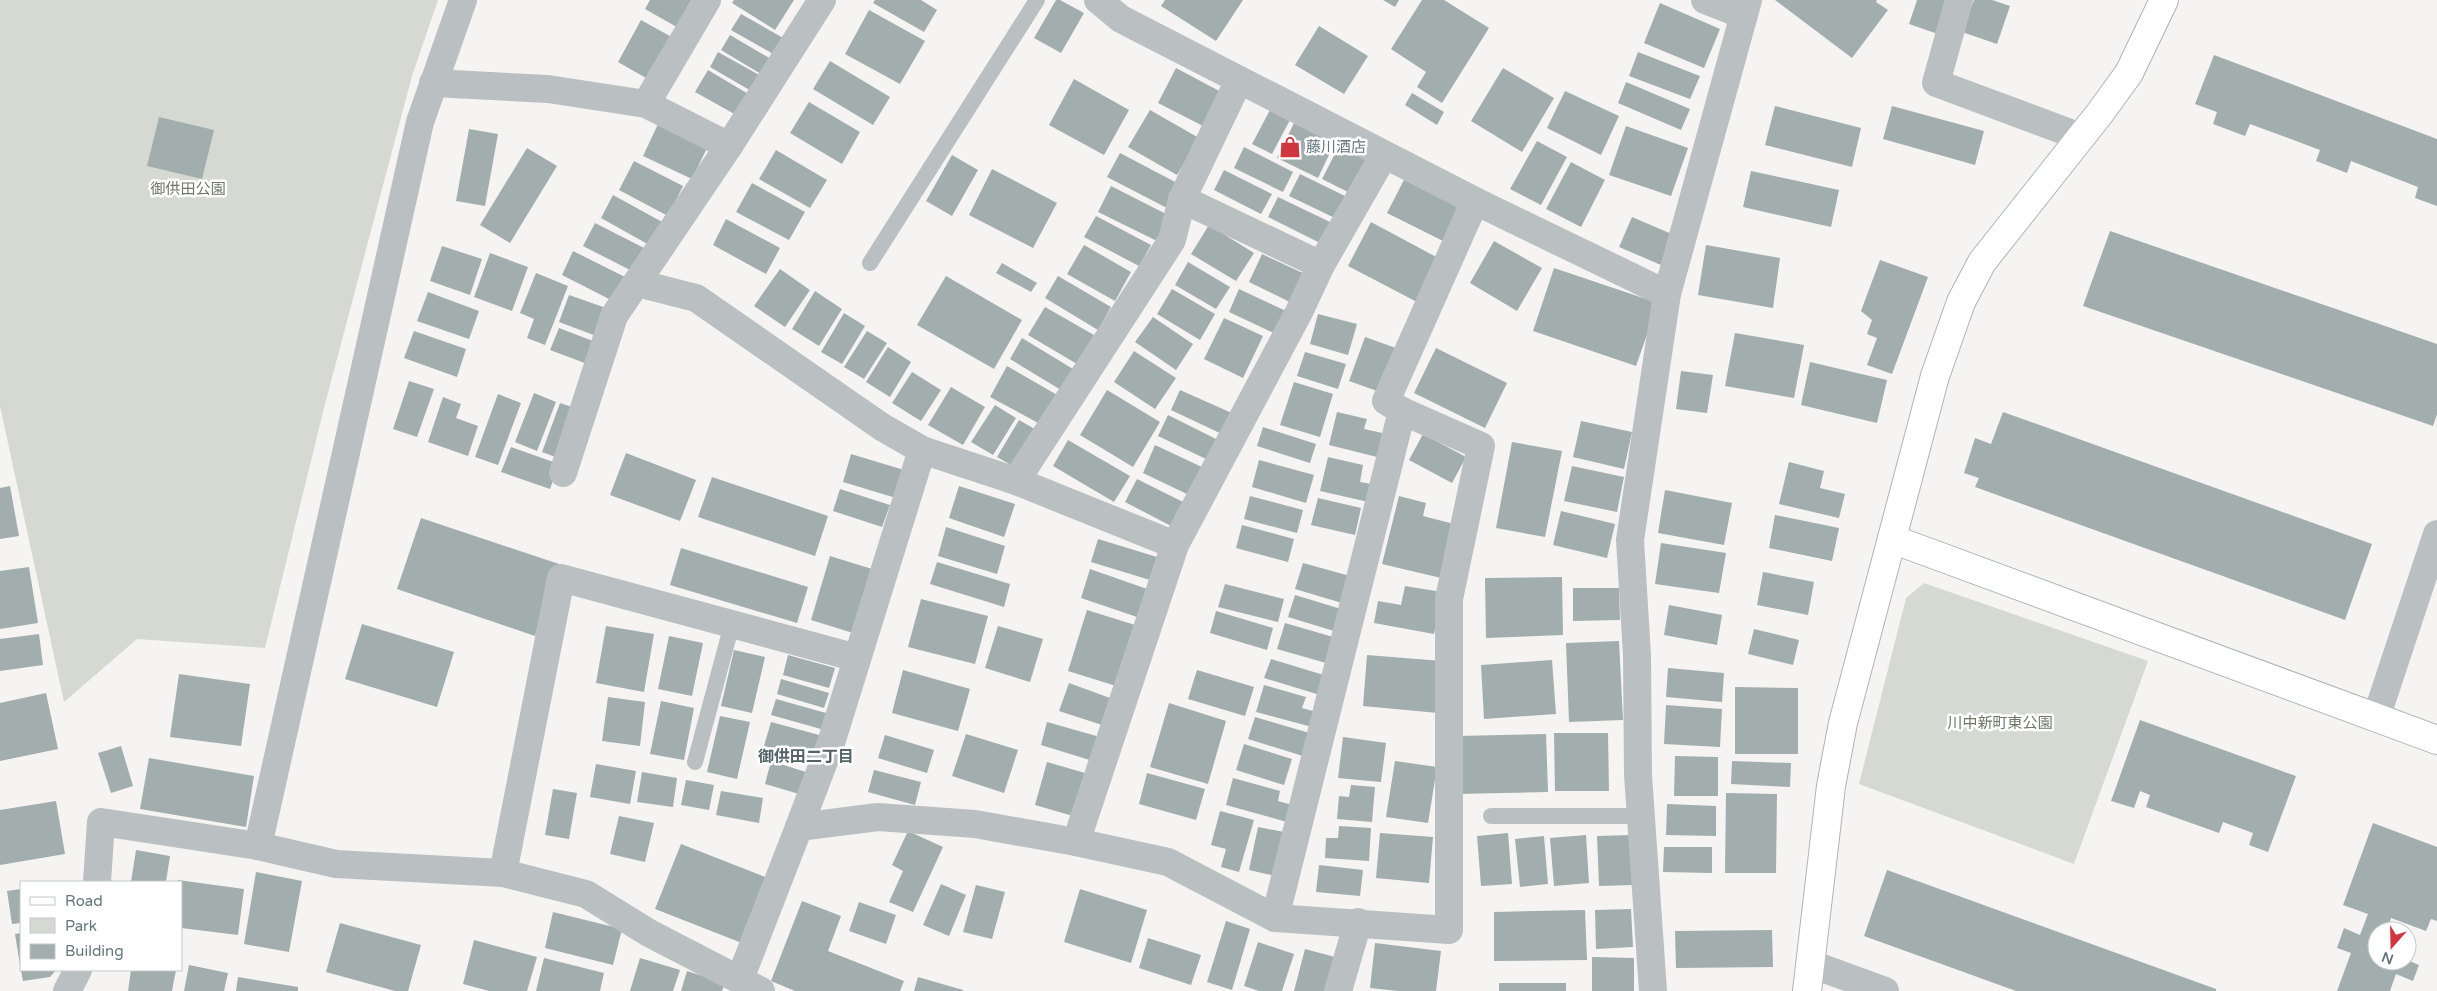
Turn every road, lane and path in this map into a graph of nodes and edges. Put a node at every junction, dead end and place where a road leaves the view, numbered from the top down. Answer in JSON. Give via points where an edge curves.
{"nodes":[{"id":1,"x":463,"y":0,"type":"edge"},
{"id":2,"x":707,"y":0,"type":"edge"},
{"id":3,"x":822,"y":0,"type":"edge"},
{"id":4,"x":1037,"y":0,"type":"edge"},
{"id":5,"x":1098,"y":0,"type":"edge"},
{"id":6,"x":1705,"y":0,"type":"edge"},
{"id":7,"x":1959,"y":0,"type":"edge"},
{"id":8,"x":2164,"y":0,"type":"edge"},
{"id":9,"x":1746,"y":7,"type":"edge"},
{"id":10,"x":1239,"y":80,"type":"junction"},
{"id":11,"x":434,"y":83,"type":"junction"},
{"id":12,"x":646,"y":104,"type":"junction"},
{"id":13,"x":2081,"y":138,"type":"junction"},
{"id":14,"x":729,"y":146,"type":"junction"},
{"id":15,"x":1384,"y":154,"type":"junction"},
{"id":16,"x":1182,"y":199,"type":"junction"},
{"id":17,"x":1475,"y":201,"type":"junction"},
{"id":18,"x":870,"y":263,"type":"dead end"},
{"id":19,"x":1321,"y":264,"type":"junction"},
{"id":20,"x":637,"y":283,"type":"junction"},
{"id":21,"x":1667,"y":294,"type":"junction"},
{"id":22,"x":1402,"y":411,"type":"junction"},
{"id":23,"x":922,"y":450,"type":"junction"},
{"id":24,"x":563,"y":473,"type":"dead end"},
{"id":25,"x":1016,"y":480,"type":"junction"},
{"id":26,"x":2437,"y":534,"type":"edge"},
{"id":27,"x":1892,"y":539,"type":"junction"},
{"id":28,"x":1174,"y":545,"type":"junction"},
{"id":29,"x":732,"y":624,"type":"junction"},
{"id":30,"x":857,"y":658,"type":"junction"},
{"id":31,"x":2376,"y":718,"type":"junction"},
{"id":32,"x":2437,"y":740,"type":"edge"},
{"id":33,"x":695,"y":762,"type":"dead end"},
{"id":34,"x":1491,"y":816,"type":"dead end"},
{"id":35,"x":1641,"y":816,"type":"junction"},
{"id":36,"x":799,"y":827,"type":"junction"},
{"id":37,"x":1076,"y":842,"type":"junction"},
{"id":38,"x":258,"y":846,"type":"junction"},
{"id":39,"x":502,"y":873,"type":"junction"},
{"id":40,"x":97,"y":881,"type":"edge"},
{"id":41,"x":1275,"y":918,"type":"junction"},
{"id":42,"x":1358,"y":922,"type":"junction"},
{"id":43,"x":1811,"y":964,"type":"junction"},
{"id":44,"x":77,"y":971,"type":"edge"},
{"id":45,"x":750,"y":985,"type":"edge"},
{"id":46,"x":67,"y":991,"type":"edge"},
{"id":47,"x":1338,"y":991,"type":"edge"},
{"id":48,"x":1653,"y":991,"type":"edge"},
{"id":49,"x":1807,"y":991,"type":"edge"},
{"id":50,"x":1885,"y":991,"type":"edge"}],
"edges":[{"from":1,"to":11,"type":"street"},
{"from":2,"to":12,"type":"street"},
{"from":3,"to":14,"type":"street"},
{"from":4,"to":18,"type":"lane"},
{"from":5,"to":10,"type":"street","via":[[1122,19]]},
{"from":6,"to":9,"type":"street"},
{"from":7,"to":13,"type":"street","via":[[1936,83]]},
{"from":8,"to":13,"type":"street","via":[[2129,73]]},
{"from":9,"to":21,"type":"street"},
{"from":10,"to":15,"type":"street"},
{"from":10,"to":16,"type":"street"},
{"from":11,"to":12,"type":"street","via":[[548,89]]},
{"from":11,"to":38,"type":"street","via":[[420,122]]},
{"from":12,"to":14,"type":"street"},
{"from":13,"to":27,"type":"street","via":[[1982,262],[1961,302],[1935,376]]},
{"from":14,"to":20,"type":"street"},
{"from":15,"to":17,"type":"street"},
{"from":15,"to":19,"type":"street"},
{"from":16,"to":19,"type":"street"},
{"from":16,"to":25,"type":"street","via":[[1172,240]]},
{"from":17,"to":21,"type":"street"},
{"from":17,"to":22,"type":"street","via":[[1386,401]]},
{"from":19,"to":28,"type":"street","via":[[1299,312]]},
{"from":20,"to":23,"type":"street","via":[[696,298],[882,427]]},
{"from":20,"to":24,"type":"street","via":[[614,316]]},
{"from":21,"to":35,"type":"street","via":[[1630,540]]},
{"from":22,"to":41,"type":"street"},
{"from":22,"to":42,"type":"street","via":[[1481,446],[1449,599],[1449,930]]},
{"from":23,"to":25,"type":"street"},
{"from":23,"to":30,"type":"street"},
{"from":25,"to":28,"type":"street"},
{"from":26,"to":31,"type":"street"},
{"from":27,"to":31,"type":"street"},
{"from":27,"to":43,"type":"street","via":[[1843,723],[1831,786]]},
{"from":28,"to":37,"type":"street"},
{"from":29,"to":30,"type":"street"},
{"from":29,"to":33,"type":"lane"},
{"from":29,"to":39,"type":"street","via":[[561,578]]},
{"from":30,"to":36,"type":"street","via":[[831,743]]},
{"from":31,"to":32,"type":"street"},
{"from":34,"to":35,"type":"lane"},
{"from":35,"to":48,"type":"street"},
{"from":36,"to":37,"type":"street","via":[[878,817],[975,824]]},
{"from":36,"to":45,"type":"street"},
{"from":37,"to":41,"type":"street","via":[[1168,862]]},
{"from":38,"to":39,"type":"street","via":[[336,864]]},
{"from":38,"to":40,"type":"street","via":[[101,822]]},
{"from":39,"to":45,"type":"street","via":[[586,894],[649,933]]},
{"from":41,"to":42,"type":"street"},
{"from":42,"to":47,"type":"street"},
{"from":43,"to":49,"type":"street"},
{"from":43,"to":50,"type":"street"},
{"from":44,"to":46,"type":"street"}]}
